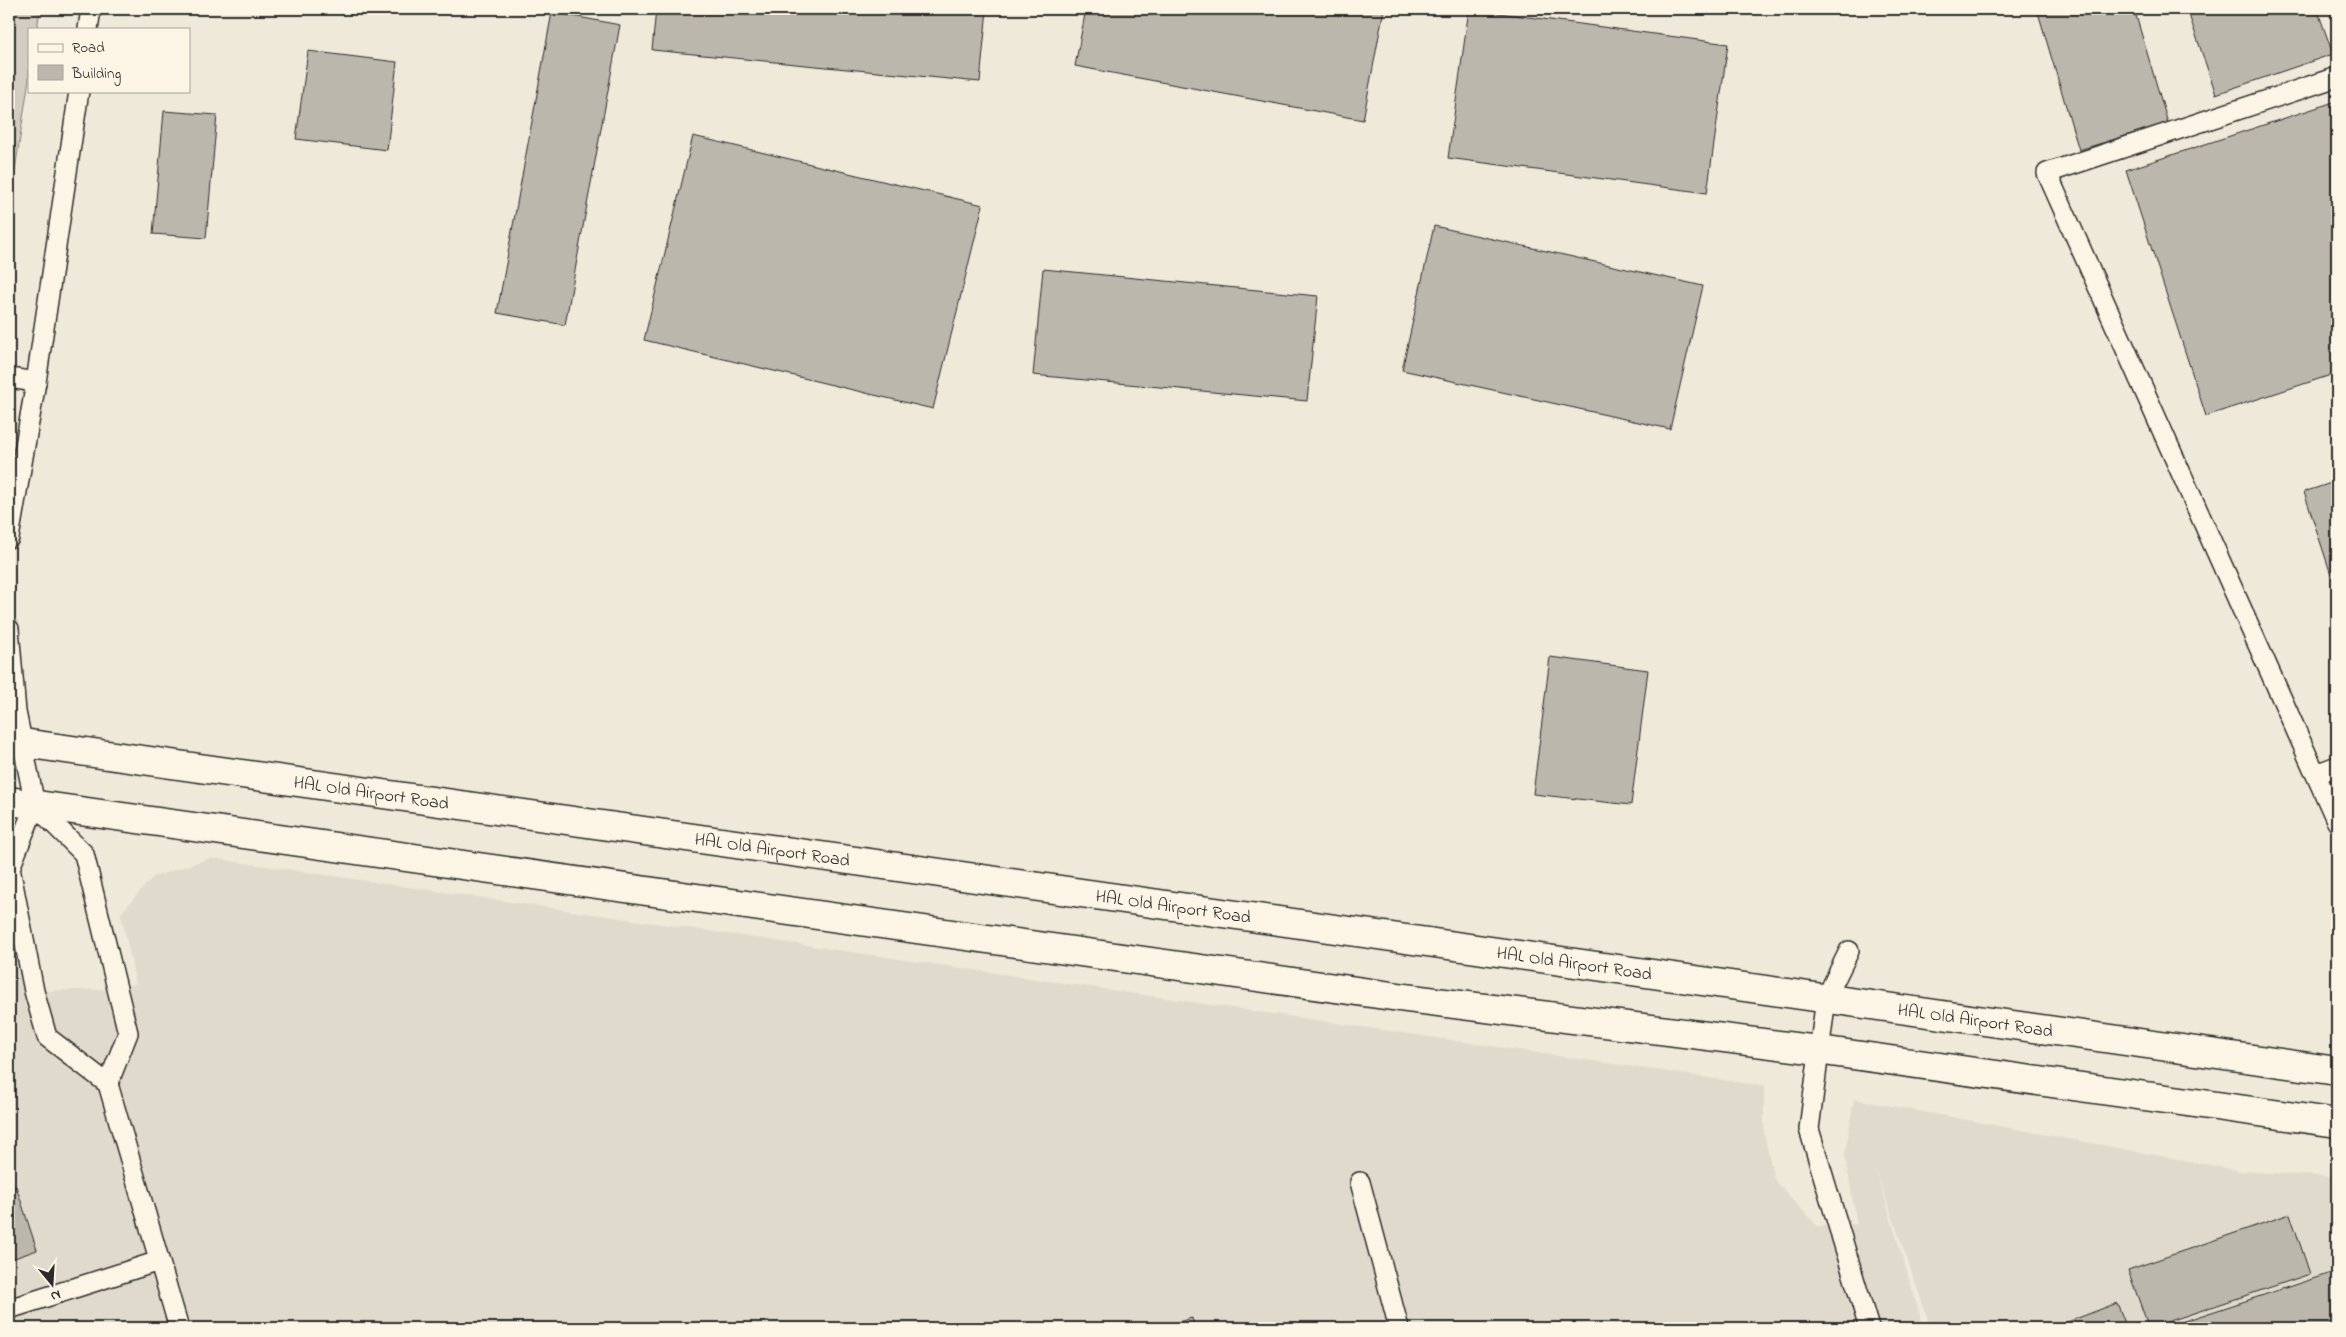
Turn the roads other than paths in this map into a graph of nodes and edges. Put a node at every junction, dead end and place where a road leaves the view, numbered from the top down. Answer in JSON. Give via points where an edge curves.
{"nodes":[{"id":1,"x":91,"y":9,"type":"edge"},
{"id":2,"x":88,"y":28,"type":"edge"},
{"id":3,"x":2337,"y":77,"type":"edge"},
{"id":4,"x":79,"y":92,"type":"edge"},
{"id":5,"x":9,"y":378,"type":"edge"},
{"id":6,"x":36,"y":382,"type":"junction"},
{"id":7,"x":9,"y":538,"type":"edge"},
{"id":8,"x":9,"y":628,"type":"edge"},
{"id":9,"x":15,"y":742,"type":"edge"},
{"id":10,"x":2337,"y":766,"type":"edge"},
{"id":11,"x":2316,"y":774,"type":"junction"},
{"id":12,"x":22,"y":803,"type":"edge"},
{"id":13,"x":2337,"y":822,"type":"edge"},
{"id":14,"x":1849,"y":951,"type":"dead end"},
{"id":15,"x":1826,"y":998,"type":"junction"},
{"id":16,"x":1818,"y":1050,"type":"junction"},
{"id":17,"x":2337,"y":1071,"type":"edge"},
{"id":18,"x":108,"y":1084,"type":"junction"},
{"id":19,"x":2337,"y":1123,"type":"edge"},
{"id":20,"x":1360,"y":1182,"type":"dead end"},
{"id":21,"x":159,"y":1261,"type":"junction"},
{"id":22,"x":9,"y":1309,"type":"edge"},
{"id":23,"x":179,"y":1328,"type":"edge"},
{"id":24,"x":1399,"y":1328,"type":"edge"},
{"id":25,"x":1869,"y":1328,"type":"edge"}],
"edges":[{"from":1,"to":2,"type":"lane"},
{"from":3,"to":11,"type":"lane","via":[[2047,173]]},
{"from":4,"to":6,"type":"lane"},
{"from":5,"to":6,"type":"lane"},
{"from":6,"to":7,"type":"lane"},
{"from":8,"to":9,"type":"lane","via":[[16,712]]},
{"from":9,"to":12,"type":"lane"},
{"from":9,"to":15,"type":"main road","name":"HAL Old Airport Road"},
{"from":10,"to":11,"type":"lane"},
{"from":11,"to":13,"type":"lane"},
{"from":12,"to":16,"type":"main road","via":[[1406,998]]},
{"from":12,"to":18,"type":"lane","via":[[10,868],[46,1037]]},
{"from":12,"to":18,"type":"lane","via":[[84,854],[128,1034]]},
{"from":14,"to":15,"type":"lane"},
{"from":15,"to":16,"type":"lane"},
{"from":15,"to":17,"type":"main road","name":"HAL Old Airport Road"},
{"from":16,"to":19,"type":"main road"},
{"from":16,"to":25,"type":"lane","via":[[1809,1129]]},
{"from":18,"to":21,"type":"lane"},
{"from":20,"to":24,"type":"lane"},
{"from":21,"to":22,"type":"lane"},
{"from":21,"to":23,"type":"lane"}]}
